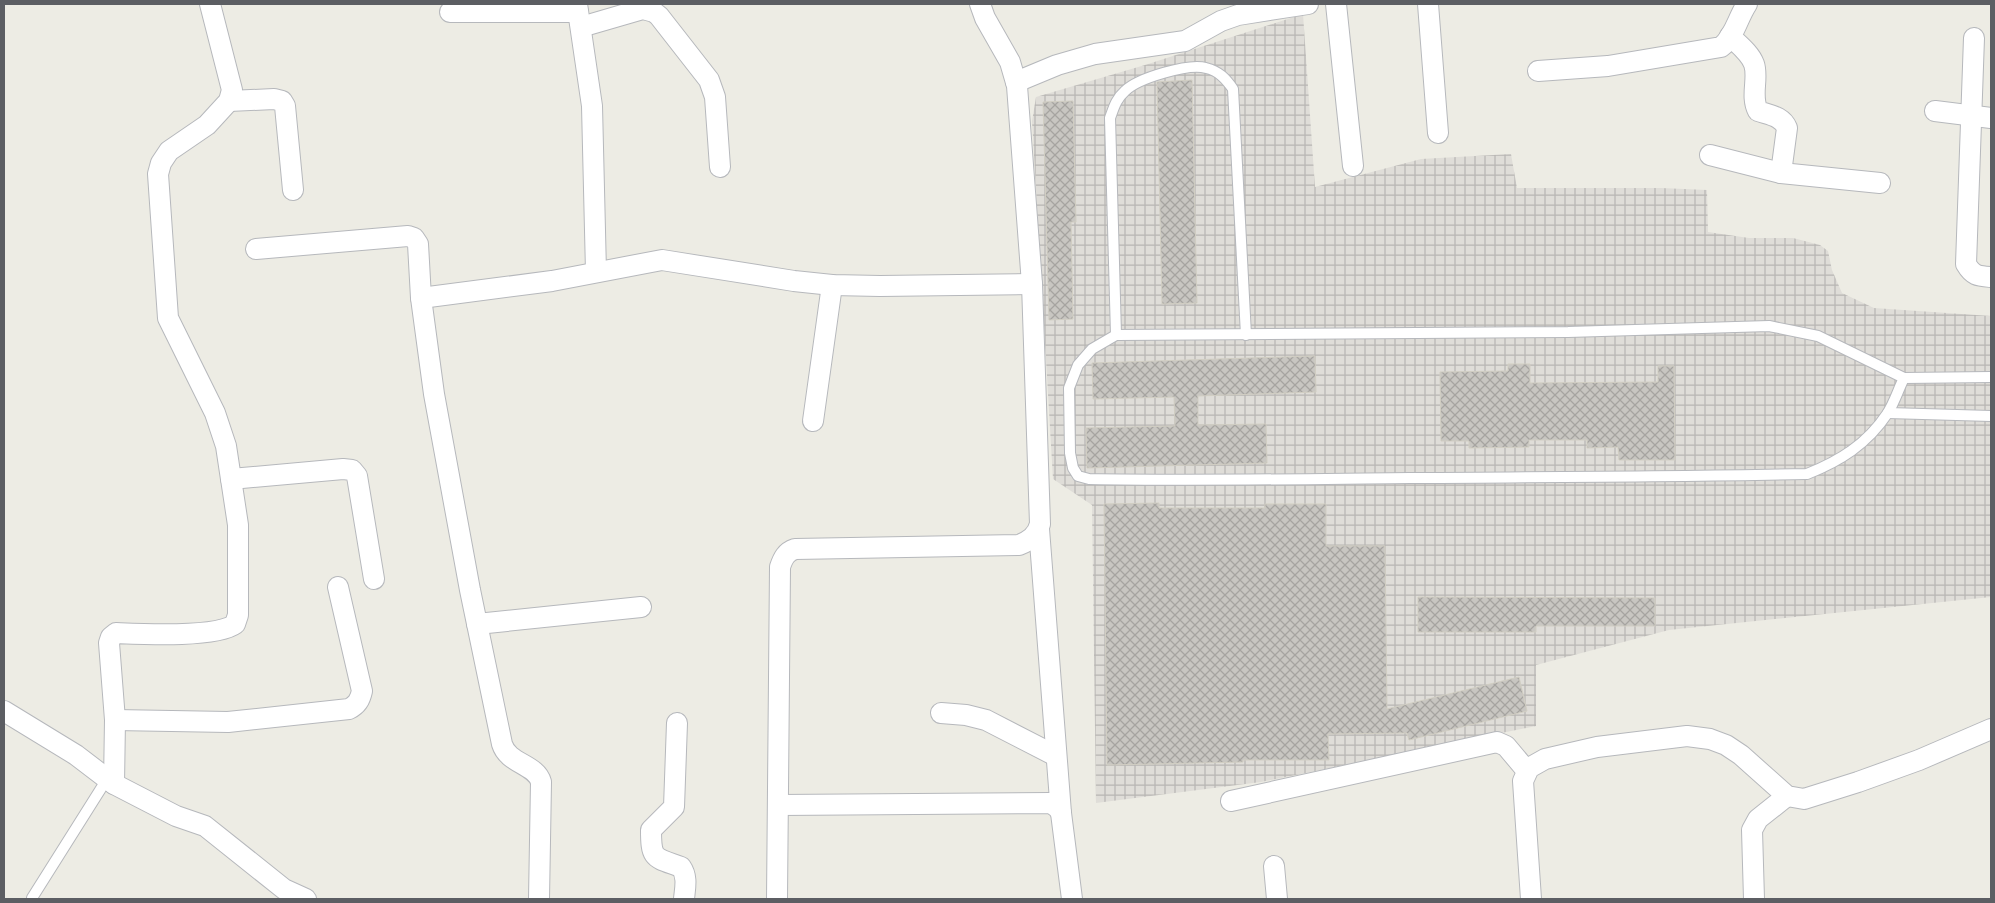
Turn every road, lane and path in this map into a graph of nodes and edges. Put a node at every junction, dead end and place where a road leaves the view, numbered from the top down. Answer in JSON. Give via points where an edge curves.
{"nodes":[{"id":1,"x":210,"y":4,"type":"edge"},
{"id":2,"x":980,"y":4,"type":"edge"},
{"id":3,"x":1308,"y":4,"type":"edge"},
{"id":4,"x":1336,"y":4,"type":"edge"},
{"id":5,"x":1428,"y":4,"type":"edge"},
{"id":6,"x":1746,"y":4,"type":"edge"},
{"id":7,"x":450,"y":12,"type":"dead end"},
{"id":8,"x":579,"y":14,"type":"edge"},
{"id":9,"x":1730,"y":36,"type":"junction"},
{"id":10,"x":1974,"y":38,"type":"dead end"},
{"id":11,"x":1538,"y":71,"type":"dead end"},
{"id":12,"x":1016,"y":82,"type":"junction"},
{"id":13,"x":229,"y":101,"type":"junction"},
{"id":14,"x":1935,"y":111,"type":"dead end"},
{"id":15,"x":1982,"y":116,"type":"edge"},
{"id":16,"x":1438,"y":133,"type":"dead end"},
{"id":17,"x":1710,"y":155,"type":"dead end"},
{"id":18,"x":1352,"y":166,"type":"dead end"},
{"id":19,"x":720,"y":167,"type":"dead end"},
{"id":20,"x":1781,"y":173,"type":"junction"},
{"id":21,"x":1880,"y":184,"type":"dead end"},
{"id":22,"x":293,"y":190,"type":"dead end"},
{"id":23,"x":256,"y":249,"type":"dead end"},
{"id":24,"x":596,"y":272,"type":"junction"},
{"id":25,"x":1991,"y":277,"type":"edge"},
{"id":26,"x":1032,"y":284,"type":"junction"},
{"id":27,"x":832,"y":285,"type":"junction"},
{"id":28,"x":421,"y":298,"type":"junction"},
{"id":29,"x":1116,"y":335,"type":"junction"},
{"id":30,"x":1246,"y":335,"type":"junction"},
{"id":31,"x":1991,"y":377,"type":"edge"},
{"id":32,"x":1904,"y":378,"type":"junction"},
{"id":33,"x":1888,"y":413,"type":"junction"},
{"id":34,"x":1991,"y":416,"type":"edge"},
{"id":35,"x":813,"y":421,"type":"dead end"},
{"id":36,"x":231,"y":479,"type":"junction"},
{"id":37,"x":1039,"y":529,"type":"junction"},
{"id":38,"x":374,"y":579,"type":"dead end"},
{"id":39,"x":338,"y":587,"type":"dead end"},
{"id":40,"x":641,"y":607,"type":"dead end"},
{"id":41,"x":477,"y":624,"type":"junction"},
{"id":42,"x":4,"y":711,"type":"edge"},
{"id":43,"x":941,"y":713,"type":"dead end"},
{"id":44,"x":115,"y":720,"type":"junction"},
{"id":45,"x":677,"y":723,"type":"dead end"},
{"id":46,"x":1991,"y":729,"type":"edge"},
{"id":47,"x":1056,"y":756,"type":"junction"},
{"id":48,"x":1527,"y":771,"type":"junction"},
{"id":49,"x":111,"y":782,"type":"junction"},
{"id":50,"x":1788,"y":796,"type":"junction"},
{"id":51,"x":1231,"y":801,"type":"dead end"},
{"id":52,"x":779,"y":805,"type":"junction"},
{"id":53,"x":1061,"y":813,"type":"junction"},
{"id":54,"x":1274,"y":866,"type":"dead end"},
{"id":55,"x":32,"y":898,"type":"dead end"},
{"id":56,"x":306,"y":899,"type":"edge"},
{"id":57,"x":539,"y":899,"type":"edge"},
{"id":58,"x":684,"y":899,"type":"edge"},
{"id":59,"x":777,"y":899,"type":"edge"},
{"id":60,"x":1072,"y":899,"type":"edge"},
{"id":61,"x":1277,"y":899,"type":"edge"},
{"id":62,"x":1530,"y":899,"type":"edge"},
{"id":63,"x":1754,"y":899,"type":"edge"}],
"edges":[{"from":1,"to":13,"type":"street","via":[[232,90]]},
{"from":2,"to":12,"type":"street","via":[[1010,62]]},
{"from":3,"to":12,"type":"street","via":[[1238,15],[1185,41],[1095,54]]},
{"from":4,"to":18,"type":"street"},
{"from":5,"to":16,"type":"street"},
{"from":6,"to":9,"type":"street"},
{"from":7,"to":8,"type":"street"},
{"from":8,"to":19,"type":"street","via":[[643,10],[659,16],[709,80],[715,97]]},
{"from":8,"to":24,"type":"street","via":[[592,106]]},
{"from":9,"to":11,"type":"street","via":[[1721,47],[1608,66]]},
{"from":9,"to":20,"type":"street","via":[[1755,65],[1754,102],[1758,111],[1784,122]]},
{"from":10,"to":15,"type":"street"},
{"from":12,"to":26,"type":"street"},
{"from":13,"to":22,"type":"street","via":[[282,101]]},
{"from":13,"to":36,"type":"street","via":[[207,125],[169,151],[158,174],[168,318],[215,413],[226,446]]},
{"from":14,"to":15,"type":"street"},
{"from":15,"to":25,"type":"street","via":[[1966,264],[1977,276]]},
{"from":17,"to":20,"type":"street"},
{"from":20,"to":21,"type":"street"},
{"from":23,"to":28,"type":"street","via":[[408,236],[418,244]]},
{"from":24,"to":27,"type":"street","via":[[662,260]]},
{"from":24,"to":28,"type":"street"},
{"from":26,"to":27,"type":"street"},
{"from":26,"to":37,"type":"street"},
{"from":27,"to":35,"type":"street"},
{"from":28,"to":41,"type":"street","via":[[434,394]]},
{"from":29,"to":30,"type":"lane"},
{"from":29,"to":30,"type":"lane","via":[[1110,118],[1116,101],[1126,89],[1176,69],[1205,67],[1223,76],[1233,90]]},
{"from":29,"to":33,"type":"lane","via":[[1092,349],[1078,365],[1069,388],[1073,468],[1078,476],[1089,480],[1640,478],[1807,474],[1832,464],[1863,443]]},
{"from":30,"to":32,"type":"lane","via":[[1568,332],[1769,326],[1818,336]]},
{"from":31,"to":32,"type":"lane"},
{"from":32,"to":33,"type":"lane"},
{"from":33,"to":34,"type":"lane"},
{"from":36,"to":38,"type":"street","via":[[352,470],[357,476]]},
{"from":36,"to":44,"type":"street","via":[[238,525],[238,615],[235,624],[221,630],[171,634],[116,633],[111,636]]},
{"from":37,"to":47,"type":"street"},
{"from":37,"to":52,"type":"street","via":[[1019,546],[795,549],[782,558]]},
{"from":39,"to":44,"type":"street","via":[[362,691],[355,706],[228,722]]},
{"from":40,"to":41,"type":"street"},
{"from":41,"to":57,"type":"street","via":[[504,749],[510,757],[535,773],[541,782]]},
{"from":42,"to":49,"type":"street","via":[[76,755]]},
{"from":43,"to":47,"type":"street","via":[[966,714],[986,720]]},
{"from":44,"to":49,"type":"street"},
{"from":45,"to":58,"type":"street","via":[[674,807],[651,830],[651,849],[655,856],[683,870],[686,878]]},
{"from":46,"to":50,"type":"street","via":[[1858,782],[1804,799]]},
{"from":47,"to":53,"type":"street"},
{"from":48,"to":50,"type":"street","via":[[1544,759],[1597,747],[1687,736],[1726,745]]},
{"from":48,"to":51,"type":"street","via":[[1506,746],[1497,742]]},
{"from":48,"to":62,"type":"street","via":[[1524,782]]},
{"from":49,"to":55,"type":"lane"},
{"from":49,"to":56,"type":"street","via":[[176,816],[205,826],[284,888]]},
{"from":50,"to":63,"type":"street","via":[[1758,819],[1752,830]]},
{"from":52,"to":53,"type":"street","via":[[1051,803]]},
{"from":52,"to":59,"type":"street"},
{"from":53,"to":60,"type":"street"},
{"from":54,"to":61,"type":"street"}]}
